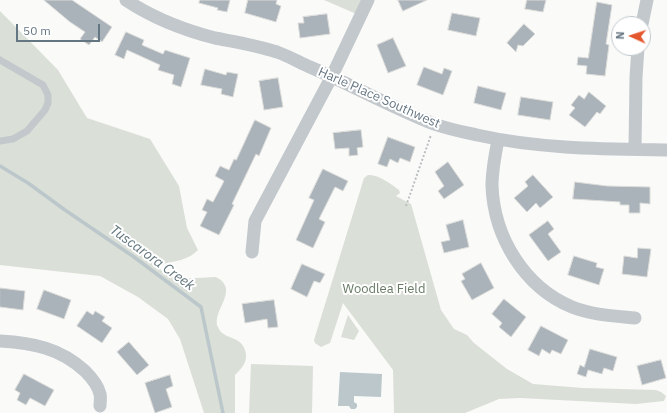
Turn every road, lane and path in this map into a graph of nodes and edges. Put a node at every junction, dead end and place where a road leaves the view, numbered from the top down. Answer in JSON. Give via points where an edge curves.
{"nodes":[{"id":1,"x":126,"y":0,"type":"edge"},
{"id":2,"x":368,"y":0,"type":"edge"},
{"id":3,"x":648,"y":0,"type":"edge"},
{"id":4,"x":644,"y":16,"type":"edge"},
{"id":5,"x":637,"y":56,"type":"edge"},
{"id":6,"x":0,"y":60,"type":"edge"},
{"id":7,"x":332,"y":76,"type":"junction"},
{"id":8,"x":435,"y":124,"type":"junction"},
{"id":9,"x":498,"y":140,"type":"junction"},
{"id":10,"x":0,"y":141,"type":"edge"},
{"id":11,"x":636,"y":149,"type":"junction"},
{"id":12,"x":667,"y":150,"type":"edge"},
{"id":13,"x":406,"y":206,"type":"dead end"},
{"id":14,"x":252,"y":252,"type":"dead end"},
{"id":15,"x":635,"y":318,"type":"dead end"},
{"id":16,"x":0,"y":341,"type":"edge"},
{"id":17,"x":100,"y":406,"type":"dead end"}],
"edges":[{"from":1,"to":7,"type":"street","name":"Harle Place Southwest","via":[[186,30],[278,52]]},
{"from":2,"to":7,"type":"street"},
{"from":3,"to":4,"type":"street"},
{"from":5,"to":11,"type":"street"},
{"from":6,"to":10,"type":"lane","via":[[43,85],[48,95],[48,103],[27,131],[13,139]]},
{"from":7,"to":8,"type":"street","name":"Harle Place Southwest","via":[[397,109]]},
{"from":7,"to":14,"type":"street","via":[[256,221]]},
{"from":8,"to":9,"type":"street","name":"Harle Place Southwest"},
{"from":8,"to":13,"type":"path"},
{"from":9,"to":11,"type":"street","name":"Harle Place Southwest","via":[[556,147]]},
{"from":9,"to":15,"type":"street","via":[[492,186],[495,208],[500,229],[521,267],[546,292],[573,307],[608,316]]},
{"from":11,"to":12,"type":"street","name":"Harle Place Southwest"},
{"from":16,"to":17,"type":"street","via":[[35,344],[77,364],[96,384],[100,393]]}]}
